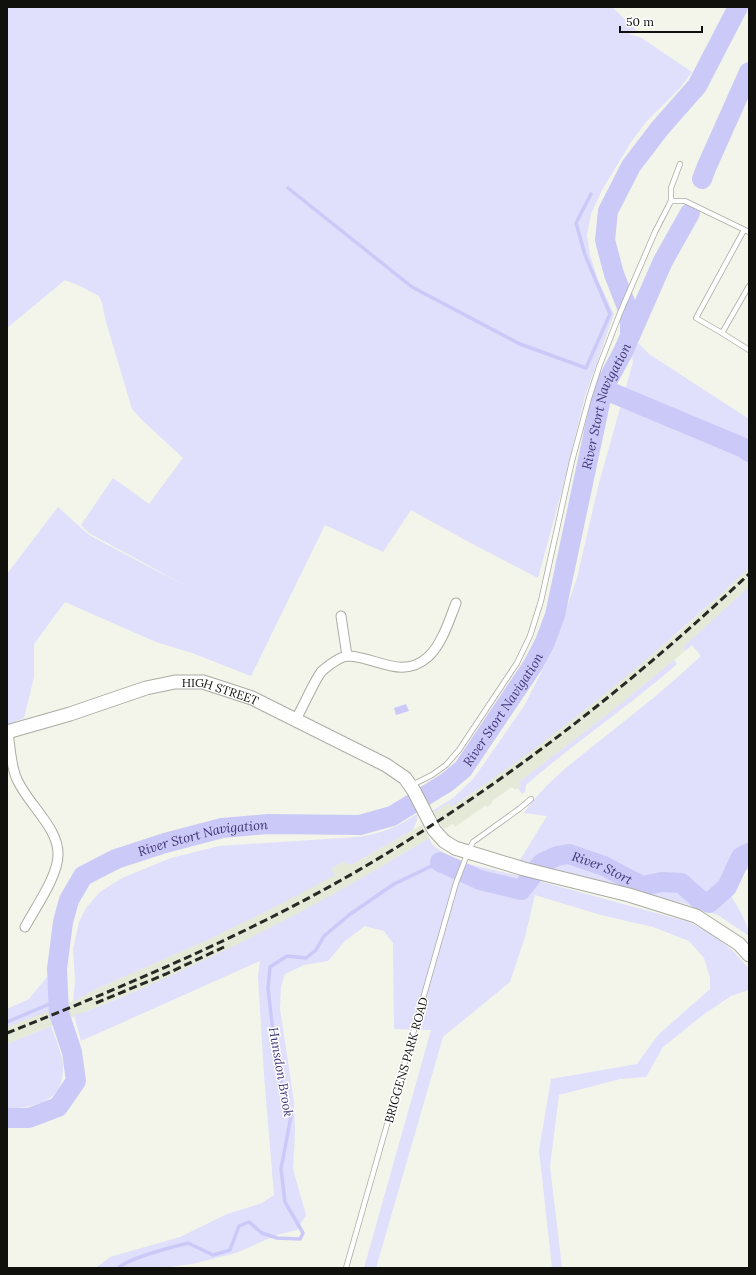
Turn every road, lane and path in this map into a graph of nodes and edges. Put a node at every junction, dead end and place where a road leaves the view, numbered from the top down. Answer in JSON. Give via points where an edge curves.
{"nodes":[{"id":1,"x":680,"y":164,"type":"dead end"},
{"id":2,"x":671,"y":201,"type":"junction"},
{"id":3,"x":744,"y":230,"type":"junction"},
{"id":4,"x":749,"y":232,"type":"edge"},
{"id":5,"x":749,"y":286,"type":"edge"},
{"id":6,"x":722,"y":333,"type":"junction"},
{"id":7,"x":749,"y":350,"type":"edge"},
{"id":8,"x":456,"y":603,"type":"dead end"},
{"id":9,"x":341,"y":616,"type":"dead end"},
{"id":10,"x":347,"y":656,"type":"junction"},
{"id":11,"x":296,"y":719,"type":"junction"},
{"id":12,"x":7,"y":732,"type":"edge"},
{"id":13,"x":412,"y":788,"type":"junction"},
{"id":14,"x":531,"y":798,"type":"dead end"},
{"id":15,"x":468,"y":852,"type":"junction"},
{"id":16,"x":25,"y":927,"type":"dead end"},
{"id":17,"x":749,"y":955,"type":"edge"},
{"id":18,"x":346,"y":1268,"type":"edge"}],
"edges":[{"from":1,"to":2,"type":"lane","via":[[671,188]]},
{"from":2,"to":3,"type":"lane","via":[[685,201]]},
{"from":2,"to":13,"type":"lane","via":[[655,232],[598,367],[588,398],[541,601],[530,636],[517,663],[459,750],[441,768]]},
{"from":3,"to":4,"type":"lane"},
{"from":3,"to":6,"type":"lane","via":[[696,318]]},
{"from":5,"to":6,"type":"lane"},
{"from":6,"to":7,"type":"lane"},
{"from":8,"to":10,"type":"street","via":[[438,643],[427,657],[413,665],[403,668]]},
{"from":9,"to":10,"type":"street"},
{"from":10,"to":11,"type":"street","via":[[335,661],[321,672]]},
{"from":11,"to":12,"type":"main road","name":"HIGH STREET","via":[[252,698],[203,682],[175,682],[146,688]]},
{"from":11,"to":13,"type":"main road","name":"HIGH STREET","via":[[386,766],[405,778]]},
{"from":12,"to":16,"type":"street","via":[[16,777],[49,827],[56,842],[58,855],[55,872]]},
{"from":13,"to":15,"type":"main road","via":[[434,830],[444,841]]},
{"from":14,"to":15,"type":"lane","name":"BRIGGENS PARK ROAD","via":[[473,842]]},
{"from":15,"to":17,"type":"main road","via":[[629,895],[696,916],[739,944]]},
{"from":15,"to":18,"type":"lane","name":"BRIGGENS PARK ROAD"}]}
